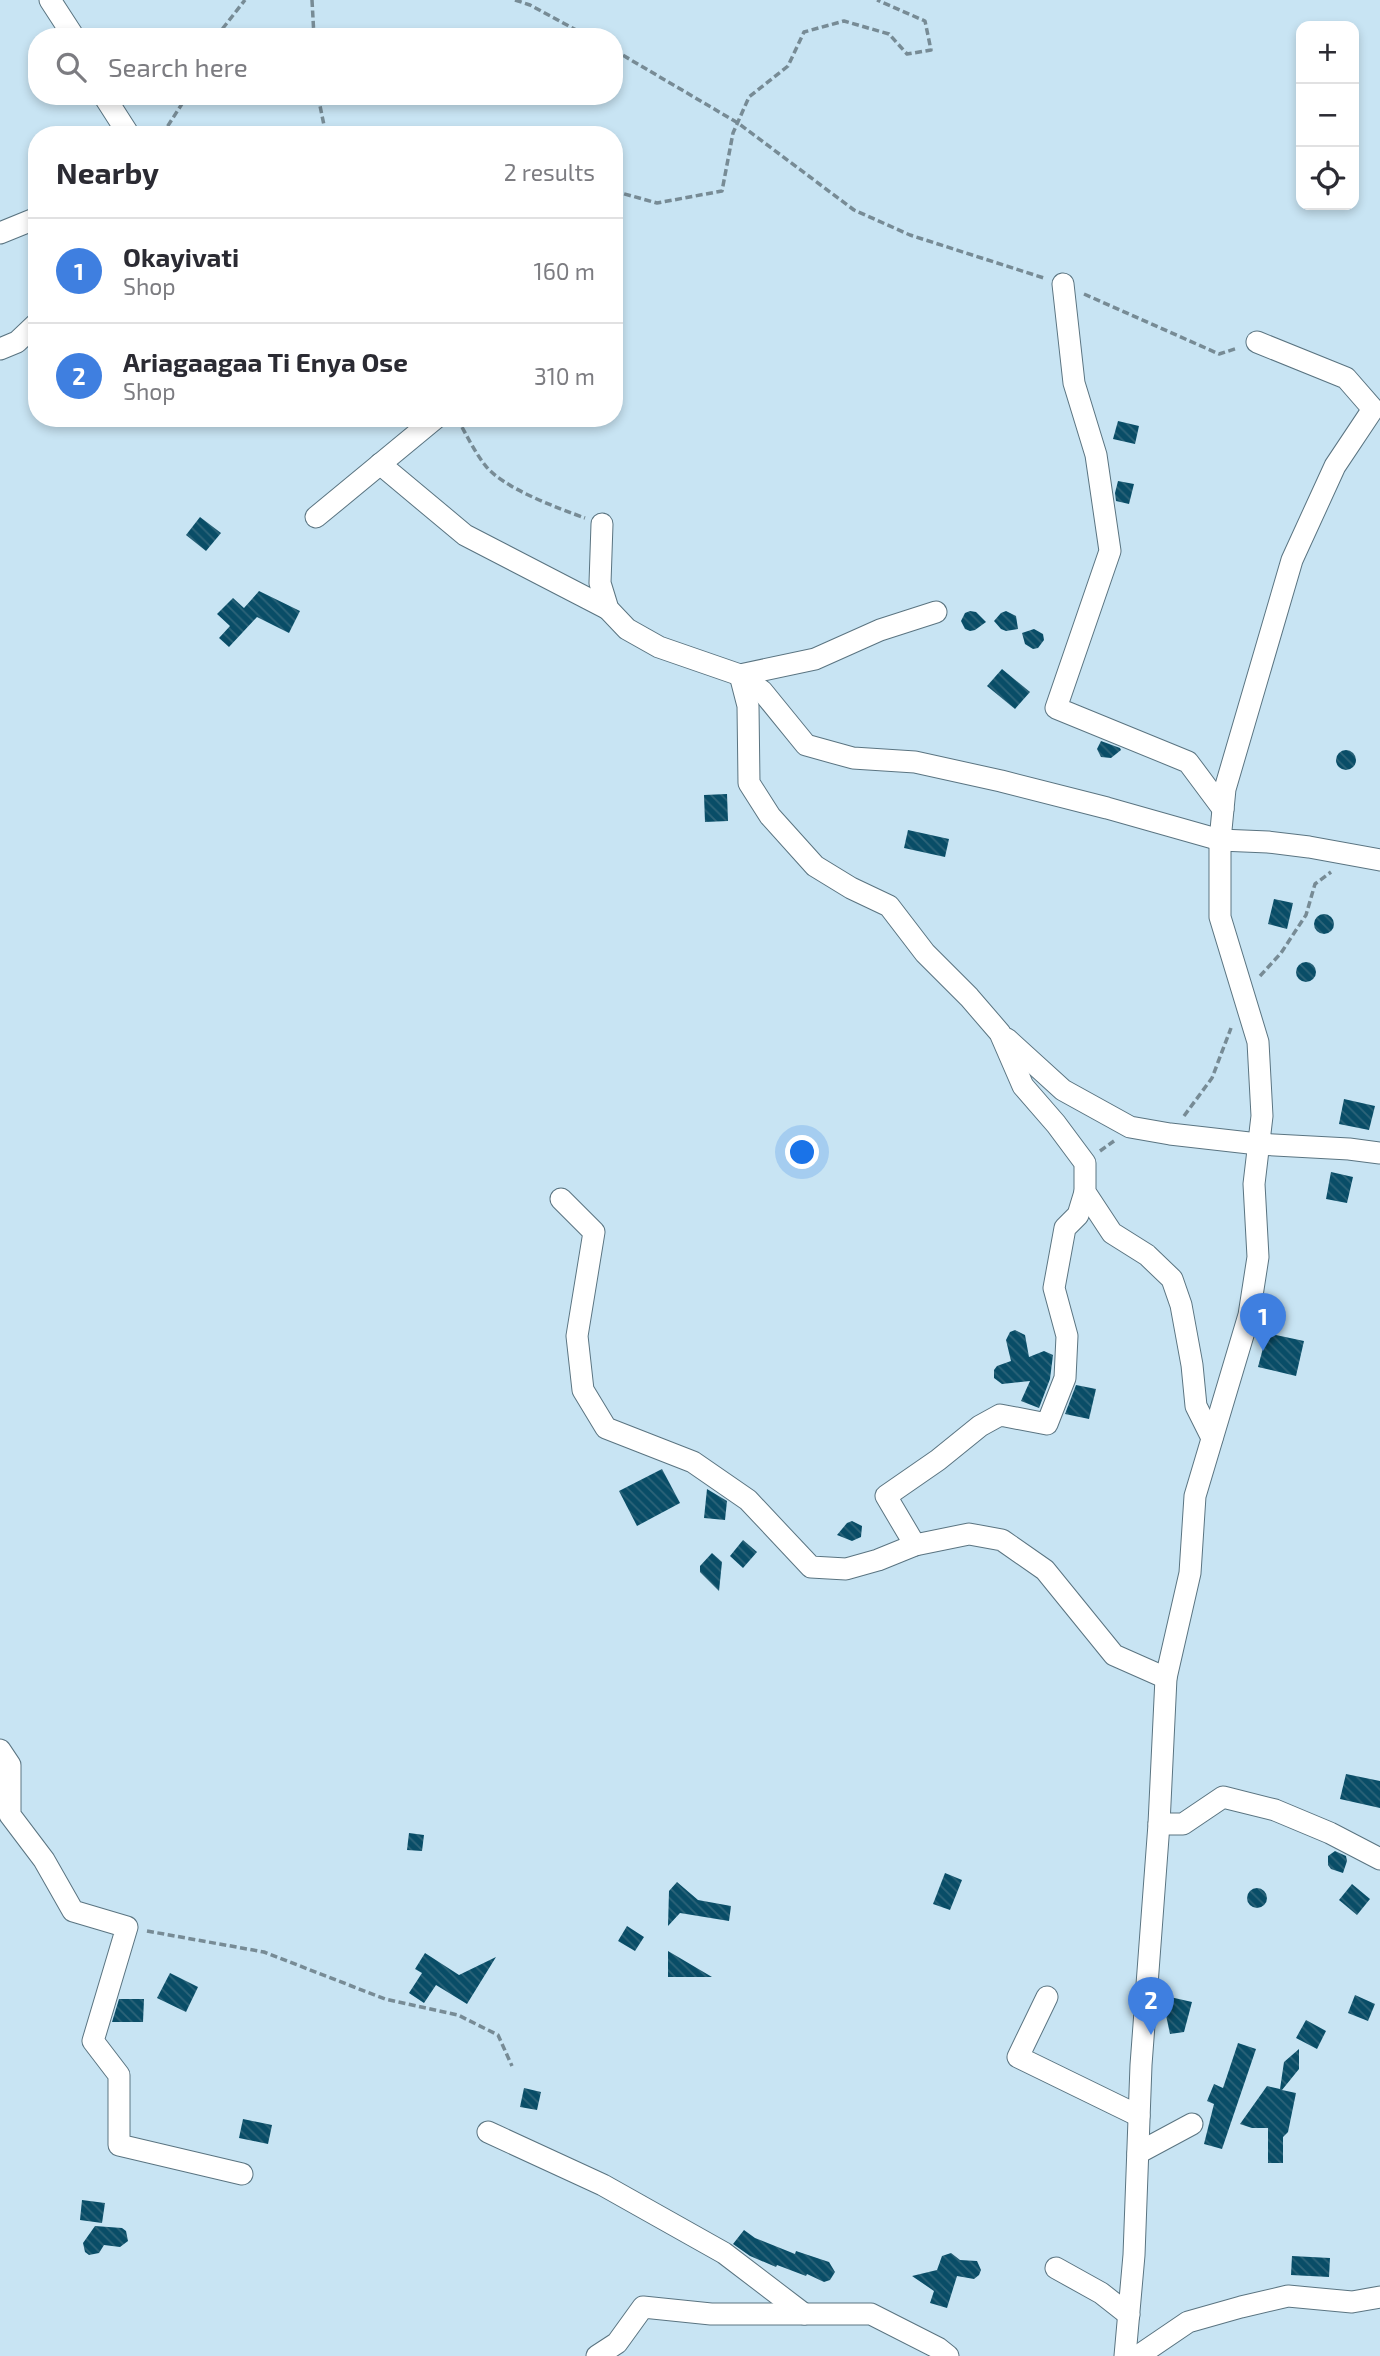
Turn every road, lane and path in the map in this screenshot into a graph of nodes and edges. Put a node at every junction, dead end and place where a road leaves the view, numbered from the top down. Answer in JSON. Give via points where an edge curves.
{"nodes":[{"id":1,"x":50,"y":0,"type":"edge"},
{"id":2,"x":245,"y":0,"type":"edge"},
{"id":3,"x":312,"y":0,"type":"edge"},
{"id":4,"x":515,"y":0,"type":"edge"},
{"id":5,"x":877,"y":0,"type":"edge"},
{"id":6,"x":68,"y":28,"type":"edge"},
{"id":7,"x":223,"y":28,"type":"edge"},
{"id":8,"x":314,"y":28,"type":"edge"},
{"id":9,"x":572,"y":28,"type":"edge"},
{"id":10,"x":623,"y":55,"type":"edge"},
{"id":11,"x":110,"y":105,"type":"edge"},
{"id":12,"x":181,"y":105,"type":"edge"},
{"id":13,"x":320,"y":105,"type":"edge"},
{"id":14,"x":738,"y":123,"type":"junction"},
{"id":15,"x":123,"y":126,"type":"edge"},
{"id":16,"x":168,"y":126,"type":"edge"},
{"id":17,"x":324,"y":126,"type":"edge"},
{"id":18,"x":623,"y":194,"type":"edge"},
{"id":19,"x":28,"y":222,"type":"edge"},
{"id":20,"x":0,"y":233,"type":"edge"},
{"id":21,"x":1063,"y":284,"type":"junction"},
{"id":22,"x":28,"y":332,"type":"edge"},
{"id":23,"x":1257,"y":342,"type":"joint"},
{"id":24,"x":0,"y":348,"type":"edge"},
{"id":25,"x":425,"y":427,"type":"edge"},
{"id":26,"x":462,"y":427,"type":"edge"},
{"id":27,"x":380,"y":464,"type":"junction"},
{"id":28,"x":316,"y":517,"type":"dead end"},
{"id":29,"x":602,"y":524,"type":"joint"},
{"id":30,"x":608,"y":609,"type":"junction"},
{"id":31,"x":936,"y":612,"type":"dead end"},
{"id":32,"x":740,"y":675,"type":"junction"},
{"id":33,"x":1223,"y":809,"type":"junction"},
{"id":34,"x":1220,"y":840,"type":"junction"},
{"id":35,"x":1380,"y":844,"type":"edge"},
{"id":36,"x":1353,"y":853,"type":"junction"},
{"id":37,"x":1380,"y":860,"type":"edge"},
{"id":38,"x":1000,"y":1033,"type":"junction"},
{"id":39,"x":1130,"y":1127,"type":"junction"},
{"id":40,"x":1258,"y":1144,"type":"junction"},
{"id":41,"x":1380,"y":1153,"type":"edge"},
{"id":42,"x":1085,"y":1163,"type":"junction"},
{"id":43,"x":1085,"y":1192,"type":"junction"},
{"id":44,"x":561,"y":1199,"type":"dead end"},
{"id":45,"x":1212,"y":1438,"type":"junction"},
{"id":46,"x":915,"y":1545,"type":"junction"},
{"id":47,"x":1166,"y":1678,"type":"junction"},
{"id":48,"x":0,"y":1749,"type":"edge"},
{"id":49,"x":1159,"y":1824,"type":"junction"},
{"id":50,"x":1380,"y":1859,"type":"edge"},
{"id":51,"x":127,"y":1927,"type":"junction"},
{"id":52,"x":1047,"y":1997,"type":"dead end"},
{"id":53,"x":512,"y":2066,"type":"dead end"},
{"id":54,"x":1139,"y":2116,"type":"junction"},
{"id":55,"x":1192,"y":2124,"type":"dead end"},
{"id":56,"x":488,"y":2132,"type":"dead end"},
{"id":57,"x":1138,"y":2153,"type":"junction"},
{"id":58,"x":242,"y":2174,"type":"dead end"},
{"id":59,"x":1056,"y":2267,"type":"dead end"},
{"id":60,"x":1380,"y":2297,"type":"edge"},
{"id":61,"x":804,"y":2314,"type":"junction"},
{"id":62,"x":1129,"y":2315,"type":"junction"},
{"id":63,"x":597,"y":2356,"type":"edge"},
{"id":64,"x":948,"y":2356,"type":"edge"},
{"id":65,"x":1125,"y":2356,"type":"edge"},
{"id":66,"x":1138,"y":2356,"type":"edge"}],
"edges":[{"from":1,"to":6,"type":"street"},
{"from":2,"to":7,"type":"path"},
{"from":3,"to":8,"type":"path"},
{"from":4,"to":9,"type":"path"},
{"from":5,"to":14,"type":"path","via":[[925,21],[931,50],[907,54],[889,34],[844,21],[804,32],[788,66],[749,97]]},
{"from":10,"to":14,"type":"path"},
{"from":11,"to":15,"type":"street"},
{"from":12,"to":16,"type":"path"},
{"from":13,"to":17,"type":"path"},
{"from":14,"to":18,"type":"path","via":[[722,191],[657,203]]},
{"from":14,"to":21,"type":"path","via":[[854,210],[910,235]]},
{"from":19,"to":20,"type":"street"},
{"from":21,"to":23,"type":"path","via":[[1219,355]]},
{"from":21,"to":33,"type":"street","via":[[1074,383],[1096,455],[1110,551],[1056,708],[1188,762]]},
{"from":22,"to":24,"type":"street"},
{"from":23,"to":33,"type":"street","via":[[1346,378],[1373,409],[1335,466],[1292,560]]},
{"from":25,"to":27,"type":"street"},
{"from":26,"to":29,"type":"path","via":[[486,467],[505,483]]},
{"from":27,"to":28,"type":"street"},
{"from":27,"to":30,"type":"street","via":[[465,535]]},
{"from":29,"to":30,"type":"street","via":[[600,583]]},
{"from":30,"to":32,"type":"street","via":[[627,629],[659,647]]},
{"from":31,"to":32,"type":"street","via":[[815,659]]},
{"from":32,"to":34,"type":"street","via":[[762,691],[806,745],[853,758],[915,762],[1001,780]]},
{"from":32,"to":38,"type":"street","via":[[748,706],[749,783],[770,816],[815,866],[889,906],[925,953]]},
{"from":33,"to":34,"type":"street"},
{"from":34,"to":36,"type":"street"},
{"from":34,"to":40,"type":"street","via":[[1220,917],[1258,1042],[1262,1116]]},
{"from":35,"to":36,"type":"street"},
{"from":36,"to":37,"type":"street"},
{"from":38,"to":39,"type":"street","via":[[1063,1090]]},
{"from":38,"to":42,"type":"street","via":[[1023,1086]]},
{"from":39,"to":40,"type":"street"},
{"from":39,"to":42,"type":"path"},
{"from":40,"to":41,"type":"street"},
{"from":40,"to":45,"type":"street","via":[[1254,1184],[1258,1257],[1249,1315]]},
{"from":42,"to":43,"type":"street"},
{"from":43,"to":45,"type":"street","via":[[1112,1233],[1147,1255],[1172,1279],[1181,1306],[1196,1406]]},
{"from":43,"to":46,"type":"street","via":[[1078,1215],[1065,1228],[1054,1288],[1067,1336],[1065,1378],[1047,1424],[1000,1415],[886,1496]]},
{"from":44,"to":46,"type":"street","via":[[594,1232],[577,1336],[583,1390],[606,1428],[693,1462],[748,1500],[811,1567],[846,1569]]},
{"from":45,"to":47,"type":"street","via":[[1195,1496],[1190,1573]]},
{"from":46,"to":47,"type":"street","via":[[969,1534],[1002,1540],[1045,1570],[1114,1655]]},
{"from":47,"to":49,"type":"street"},
{"from":48,"to":51,"type":"street","via":[[10,1765],[10,1815],[44,1860],[73,1911]]},
{"from":49,"to":50,"type":"street","via":[[1183,1824],[1223,1797],[1275,1810]]},
{"from":49,"to":54,"type":"street"},
{"from":51,"to":53,"type":"path","via":[[264,1952],[385,1999],[458,2015],[498,2035]]},
{"from":51,"to":58,"type":"street","via":[[93,2040],[118,2075],[118,2145]]},
{"from":52,"to":54,"type":"street","via":[[1018,2057]]},
{"from":54,"to":57,"type":"street"},
{"from":55,"to":57,"type":"street"},
{"from":56,"to":61,"type":"street","via":[[603,2185],[724,2253]]},
{"from":57,"to":62,"type":"street"},
{"from":59,"to":62,"type":"street"},
{"from":60,"to":66,"type":"street","via":[[1352,2302],[1288,2296],[1241,2307],[1188,2322]]},
{"from":61,"to":63,"type":"street","via":[[712,2314],[643,2307],[617,2343]]},
{"from":61,"to":64,"type":"street","via":[[871,2314]]},
{"from":62,"to":65,"type":"street"}]}
